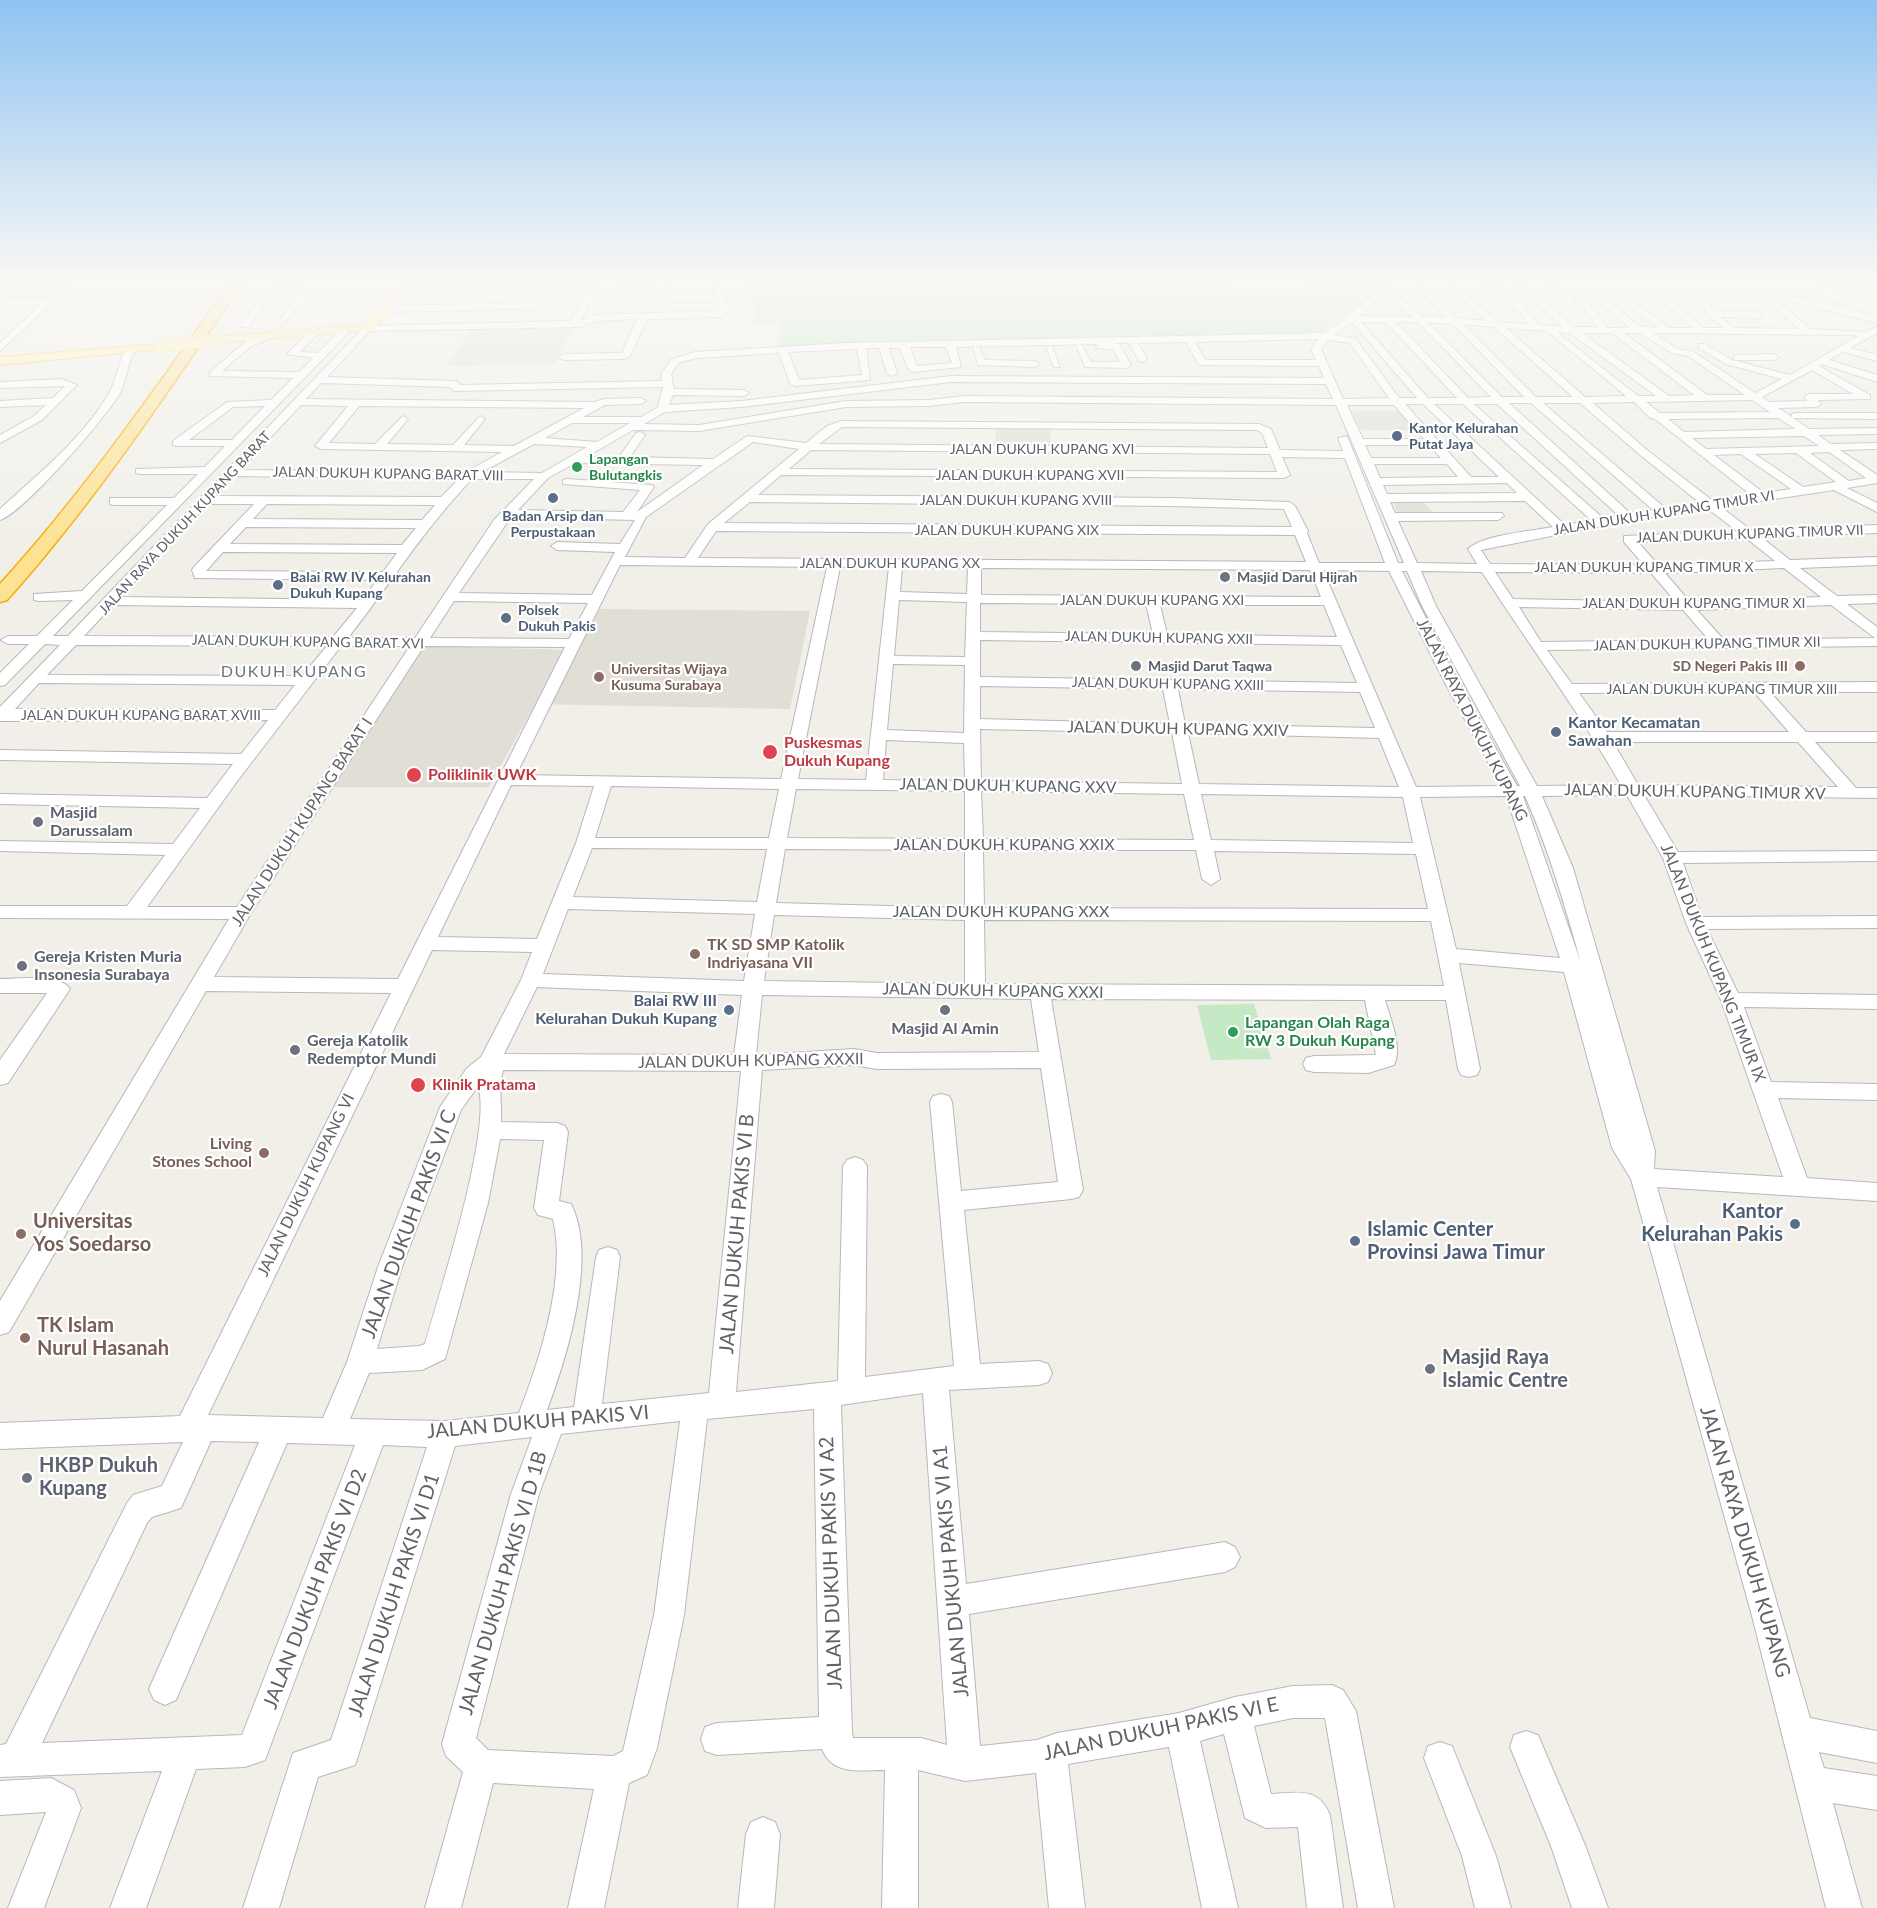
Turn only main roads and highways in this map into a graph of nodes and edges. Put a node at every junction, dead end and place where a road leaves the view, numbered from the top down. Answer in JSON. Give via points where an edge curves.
{"nodes":[{"id":1,"x":157,"y":371,"type":"edge"},
{"id":2,"x":175,"y":371,"type":"edge"},
{"id":3,"x":0,"y":574,"type":"edge"},
{"id":4,"x":0,"y":596,"type":"edge"}],
"edges":[{"from":1,"to":3,"type":"highway"},
{"from":2,"to":4,"type":"highway","via":[[47,544]]}]}
